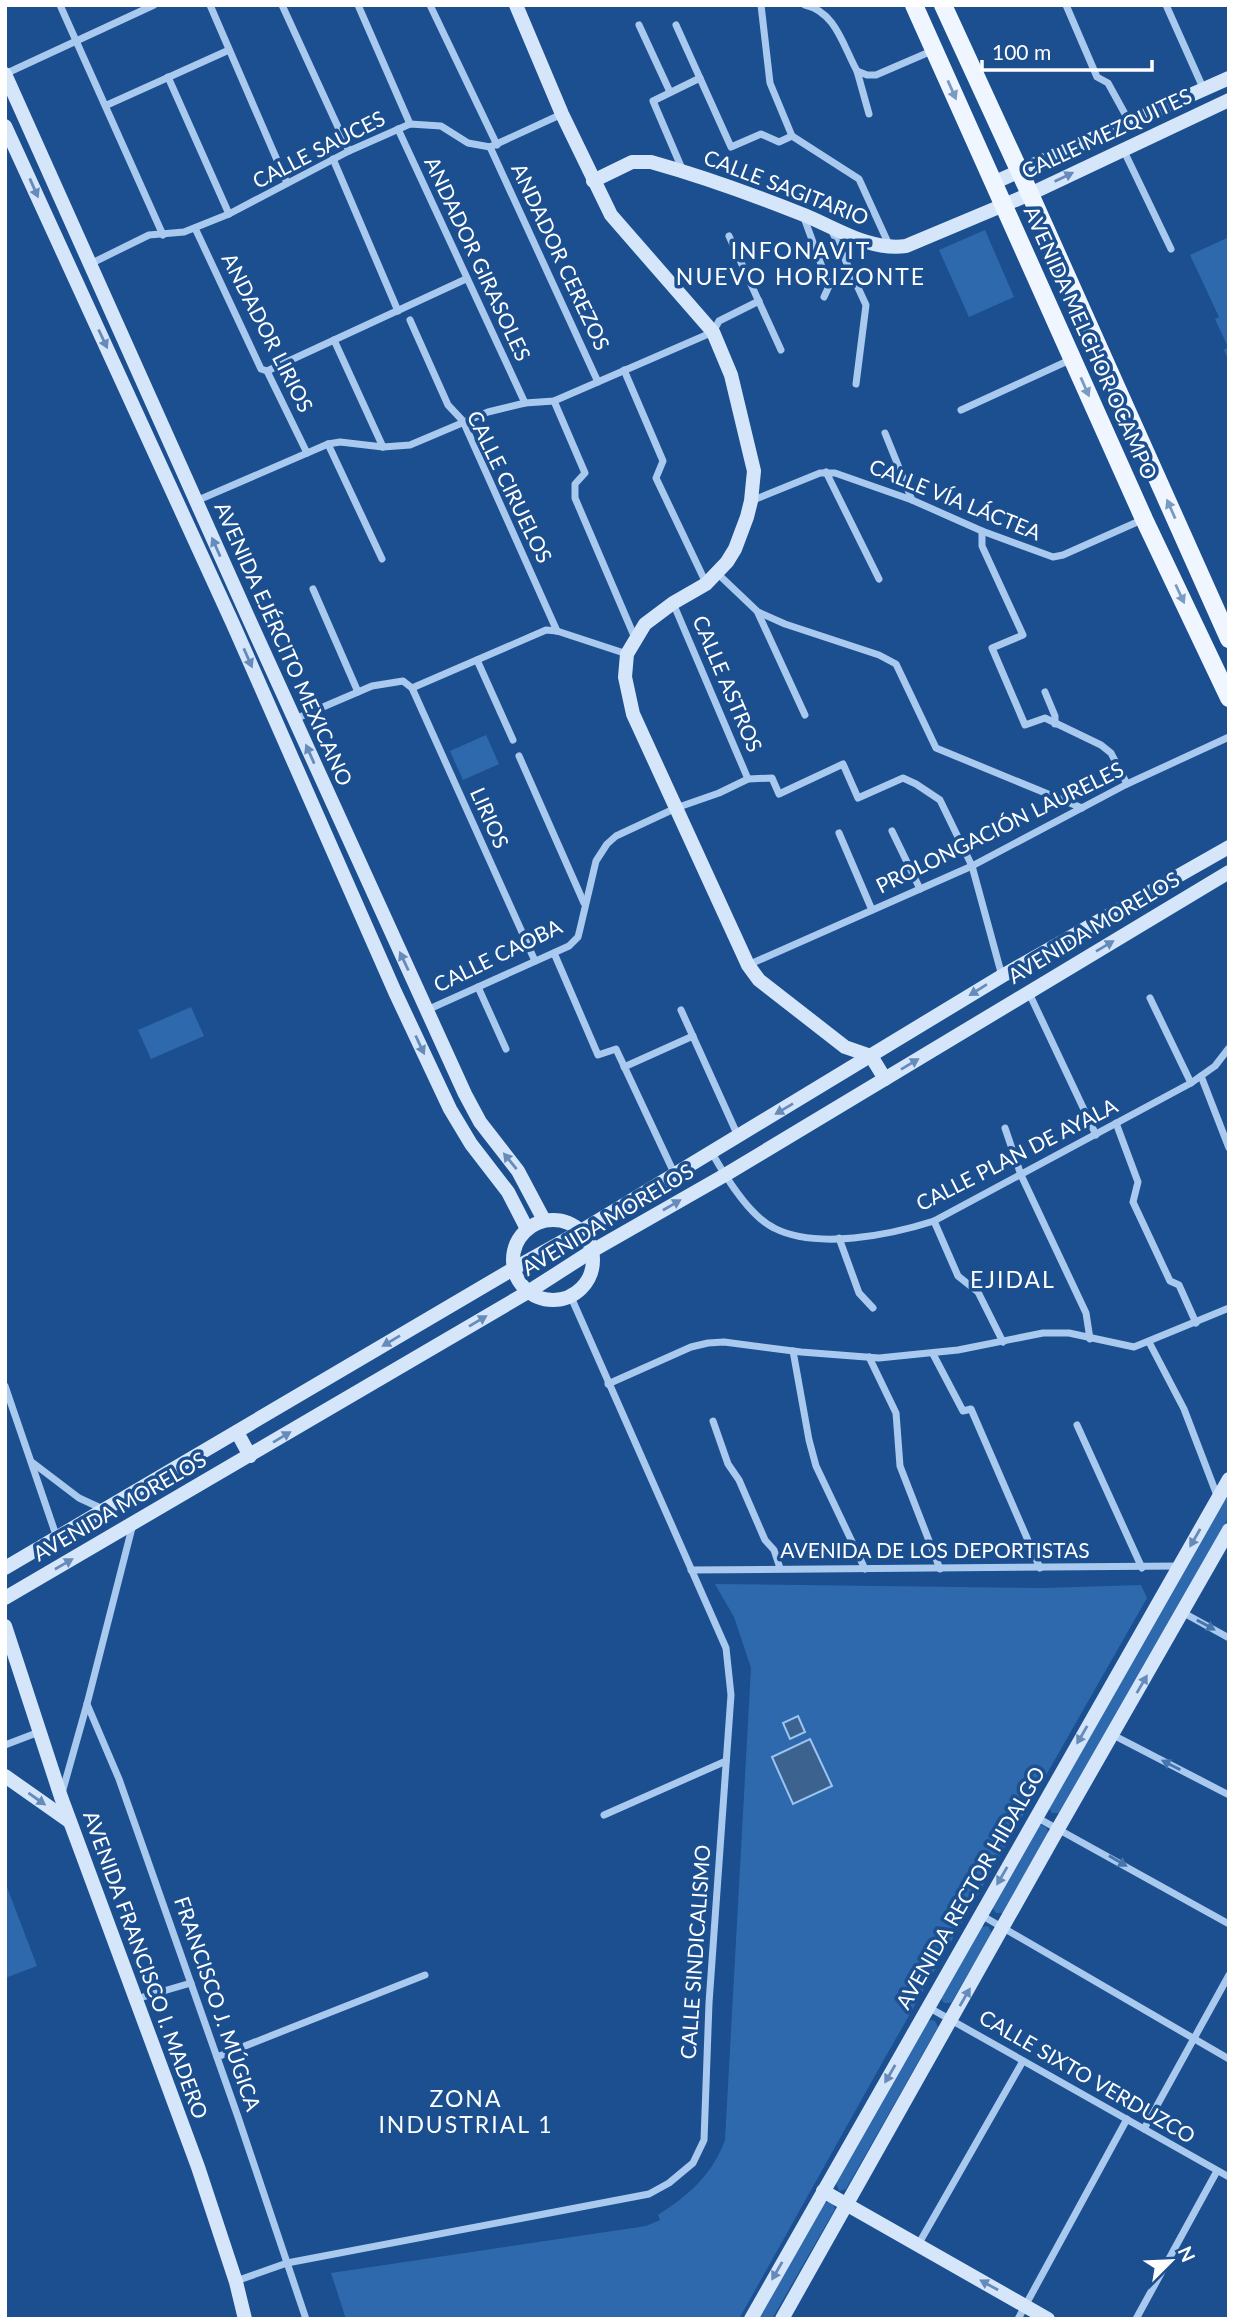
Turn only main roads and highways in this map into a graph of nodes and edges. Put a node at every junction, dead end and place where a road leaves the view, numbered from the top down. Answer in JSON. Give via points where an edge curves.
{"nodes":[{"id":1,"x":914,"y":5,"type":"edge"},
{"id":2,"x":943,"y":5,"type":"edge"},
{"id":3,"x":1072,"y":286,"type":"junction"},
{"id":4,"x":1045,"y":299,"type":"junction"},
{"id":5,"x":1218,"y":614,"type":"junction"},
{"id":6,"x":1194,"y":624,"type":"junction"},
{"id":7,"x":1229,"y":639,"type":"edge"},
{"id":8,"x":1229,"y":698,"type":"edge"}],
"edges":[{"from":1,"to":4,"type":"main road","name":"AVENIDA MELCHOR OCAMPO","one_way":true},
{"from":2,"to":3,"type":"main road","name":"AVENIDA MELCHOR OCAMPO"},
{"from":3,"to":4,"type":"main road"},
{"from":5,"to":3,"type":"main road","name":"AVENIDA MELCHOR OCAMPO","one_way":true},
{"from":4,"to":6,"type":"main road","name":"AVENIDA MELCHOR OCAMPO","one_way":true},
{"from":5,"to":6,"type":"main road"},
{"from":5,"to":7,"type":"main road","name":"AVENIDA MELCHOR OCAMPO"},
{"from":6,"to":8,"type":"main road","name":"AVENIDA MELCHOR OCAMPO"}]}
